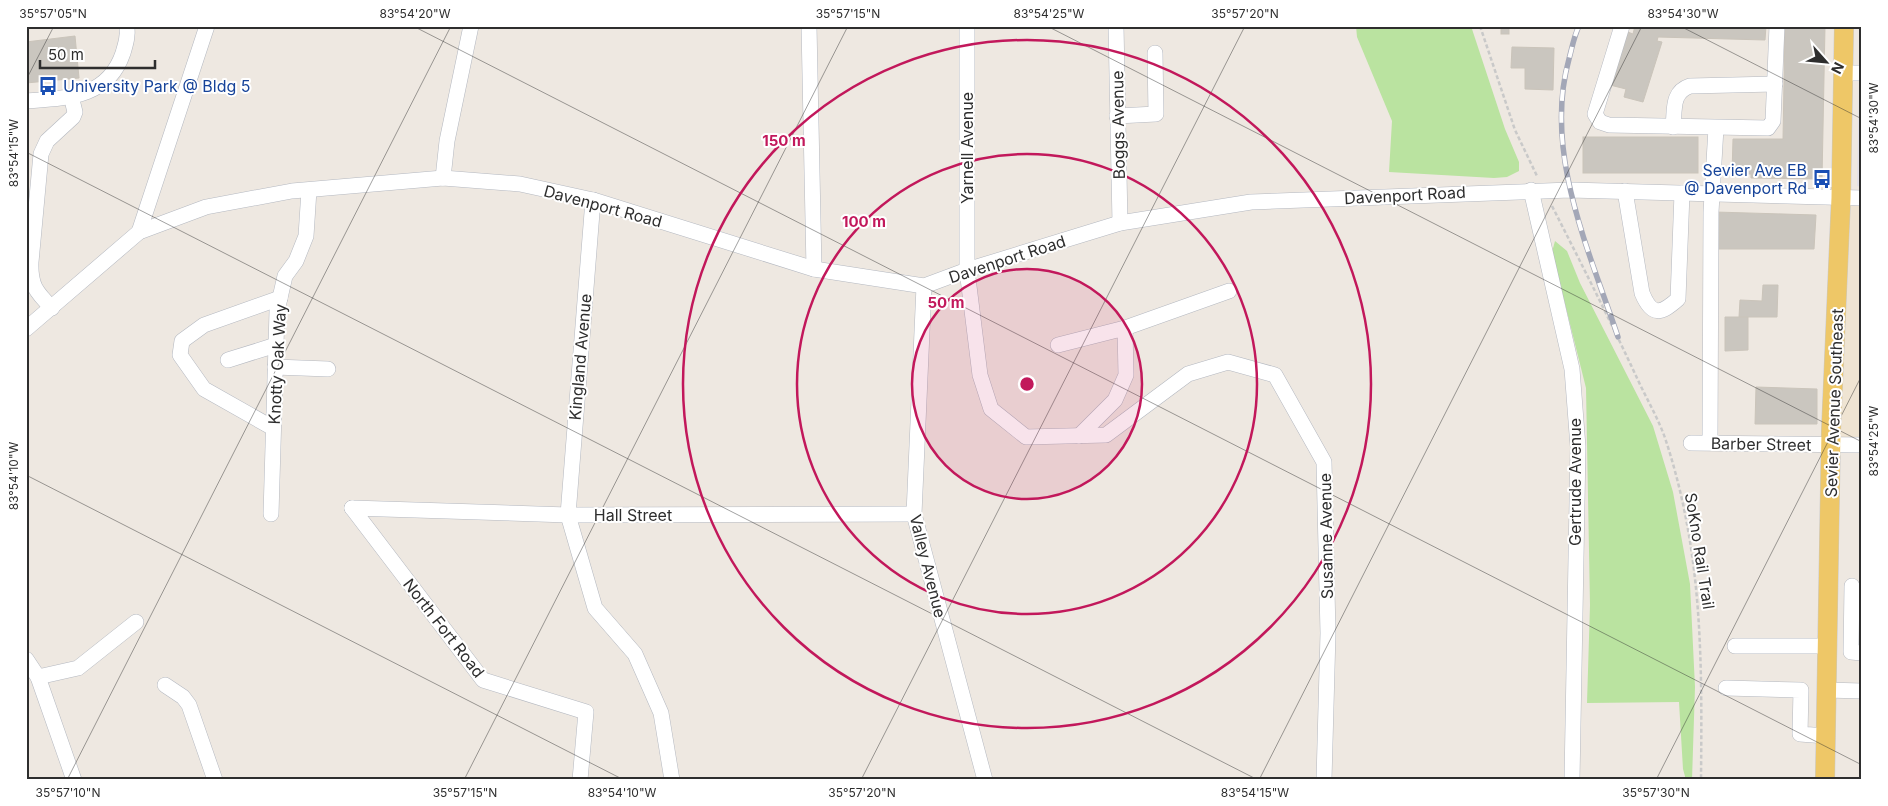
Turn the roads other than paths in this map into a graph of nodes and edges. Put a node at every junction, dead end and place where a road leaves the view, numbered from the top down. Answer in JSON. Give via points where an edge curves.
{"nodes":[{"id":1,"x":127,"y":26,"type":"edge"},
{"id":2,"x":208,"y":26,"type":"edge"},
{"id":3,"x":471,"y":26,"type":"edge"},
{"id":4,"x":809,"y":26,"type":"edge"},
{"id":5,"x":967,"y":26,"type":"edge"},
{"id":6,"x":1116,"y":26,"type":"edge"},
{"id":7,"x":1622,"y":26,"type":"edge"},
{"id":8,"x":1777,"y":26,"type":"edge"},
{"id":9,"x":1844,"y":26,"type":"edge"},
{"id":10,"x":1155,"y":53,"type":"dead end"},
{"id":11,"x":1852,"y":73,"type":"edge"},
{"id":12,"x":1775,"y":84,"type":"junction"},
{"id":13,"x":71,"y":96,"type":"junction"},
{"id":14,"x":26,"y":101,"type":"edge"},
{"id":15,"x":1117,"y":116,"type":"junction"},
{"id":16,"x":1673,"y":127,"type":"junction"},
{"id":17,"x":1716,"y":128,"type":"junction"},
{"id":18,"x":443,"y":178,"type":"junction"},
{"id":19,"x":308,"y":190,"type":"junction"},
{"id":20,"x":1531,"y":190,"type":"junction"},
{"id":21,"x":1625,"y":191,"type":"junction"},
{"id":22,"x":1682,"y":193,"type":"junction"},
{"id":23,"x":1714,"y":194,"type":"junction"},
{"id":24,"x":1841,"y":198,"type":"junction"},
{"id":25,"x":1862,"y":198,"type":"edge"},
{"id":26,"x":593,"y":200,"type":"junction"},
{"id":27,"x":1120,"y":223,"type":"junction"},
{"id":28,"x":139,"y":232,"type":"junction"},
{"id":29,"x":814,"y":269,"type":"junction"},
{"id":30,"x":967,"y":270,"type":"junction"},
{"id":31,"x":924,"y":286,"type":"junction"},
{"id":32,"x":1229,"y":291,"type":"dead end"},
{"id":33,"x":280,"y":298,"type":"junction"},
{"id":34,"x":52,"y":308,"type":"junction"},
{"id":35,"x":1125,"y":328,"type":"junction"},
{"id":36,"x":26,"y":329,"type":"edge"},
{"id":37,"x":276,"y":345,"type":"junction"},
{"id":38,"x":1058,"y":345,"type":"dead end"},
{"id":39,"x":228,"y":360,"type":"dead end"},
{"id":40,"x":275,"y":367,"type":"junction"},
{"id":41,"x":328,"y":369,"type":"dead end"},
{"id":42,"x":273,"y":428,"type":"junction"},
{"id":43,"x":1079,"y":436,"type":"junction"},
{"id":44,"x":1710,"y":442,"type":"junction"},
{"id":45,"x":1691,"y":443,"type":"dead end"},
{"id":46,"x":1832,"y":444,"type":"junction"},
{"id":47,"x":1862,"y":445,"type":"edge"},
{"id":48,"x":352,"y":508,"type":"joint"},
{"id":49,"x":271,"y":514,"type":"dead end"},
{"id":50,"x":914,"y":514,"type":"junction"},
{"id":51,"x":568,"y":515,"type":"junction"},
{"id":52,"x":1829,"y":585,"type":"junction"},
{"id":53,"x":1857,"y":586,"type":"edge"},
{"id":54,"x":136,"y":622,"type":"dead end"},
{"id":55,"x":1735,"y":646,"type":"dead end"},
{"id":56,"x":1827,"y":649,"type":"junction"},
{"id":57,"x":1857,"y":653,"type":"edge"},
{"id":58,"x":26,"y":659,"type":"edge"},
{"id":59,"x":38,"y":677,"type":"junction"},
{"id":60,"x":164,"y":685,"type":"dead end"},
{"id":61,"x":1726,"y":688,"type":"dead end"},
{"id":62,"x":1862,"y":692,"type":"edge"},
{"id":63,"x":1826,"y":697,"type":"junction"},
{"id":64,"x":1801,"y":703,"type":"junction"},
{"id":65,"x":1826,"y":736,"type":"junction"},
{"id":66,"x":74,"y":780,"type":"edge"},
{"id":67,"x":214,"y":780,"type":"edge"},
{"id":68,"x":580,"y":780,"type":"edge"},
{"id":69,"x":672,"y":780,"type":"edge"},
{"id":70,"x":985,"y":780,"type":"edge"},
{"id":71,"x":1324,"y":780,"type":"edge"},
{"id":72,"x":1572,"y":780,"type":"edge"},
{"id":73,"x":1825,"y":780,"type":"edge"}],
"edges":[{"from":1,"to":13,"type":"street","via":[[128,36],[119,63],[105,83],[89,92]]},
{"from":2,"to":28,"type":"street"},
{"from":3,"to":18,"type":"street","via":[[447,141]]},
{"from":4,"to":29,"type":"street"},
{"from":5,"to":30,"type":"street","name":"Yarnell Avenue"},
{"from":6,"to":15,"type":"street","name":"Boggs Avenue"},
{"from":7,"to":16,"type":"street","via":[[1595,114],[1600,122],[1609,126]]},
{"from":8,"to":12,"type":"street"},
{"from":9,"to":11,"type":"main road","name":"Sevier Avenue Southeast"},
{"from":10,"to":15,"type":"street","via":[[1156,114]]},
{"from":11,"to":24,"type":"main road","name":"Sevier Avenue Southeast"},
{"from":12,"to":16,"type":"street","via":[[1682,88],[1676,95]]},
{"from":12,"to":17,"type":"street","via":[[1773,121],[1768,128]]},
{"from":13,"to":14,"type":"street"},
{"from":13,"to":34,"type":"street","via":[[73,117],[47,141],[41,154],[31,262],[30,277],[34,287]]},
{"from":15,"to":27,"type":"street","name":"Boggs Avenue"},
{"from":16,"to":17,"type":"street"},
{"from":17,"to":23,"type":"street"},
{"from":18,"to":19,"type":"street","name":"Davenport Road"},
{"from":18,"to":26,"type":"street","name":"Davenport Road","via":[[520,184]]},
{"from":19,"to":28,"type":"street","name":"Davenport Road","via":[[292,190],[206,207]]},
{"from":19,"to":33,"type":"street","name":"Knotty Oak Way","via":[[306,236],[296,261],[285,276]]},
{"from":20,"to":21,"type":"street","name":"Davenport Road"},
{"from":20,"to":27,"type":"street","name":"Davenport Road","via":[[1251,202]]},
{"from":20,"to":72,"type":"street","name":"Gertrude Avenue","via":[[1572,370],[1578,447]]},
{"from":21,"to":22,"type":"street","name":"Davenport Road"},
{"from":21,"to":22,"type":"street","via":[[1642,293],[1648,306],[1656,311],[1665,311],[1678,299]]},
{"from":22,"to":23,"type":"street","name":"Davenport Road"},
{"from":23,"to":24,"type":"street","name":"Davenport Road"},
{"from":23,"to":44,"type":"street","via":[[1711,212]]},
{"from":24,"to":25,"type":"street","name":"Davenport Road"},
{"from":24,"to":46,"type":"main road","name":"Sevier Avenue Southeast"},
{"from":26,"to":29,"type":"street","name":"Davenport Road"},
{"from":26,"to":51,"type":"street","name":"Kingland Avenue"},
{"from":27,"to":30,"type":"street","name":"Davenport Road"},
{"from":28,"to":34,"type":"street","name":"Davenport Road"},
{"from":29,"to":31,"type":"street","name":"Davenport Road"},
{"from":30,"to":31,"type":"street","name":"Davenport Road"},
{"from":30,"to":43,"type":"street","name":"Susanne Avenue","via":[[980,375],[991,409],[1026,437]]},
{"from":31,"to":50,"type":"street","name":"Valley Avenue"},
{"from":32,"to":35,"type":"street"},
{"from":33,"to":37,"type":"street","name":"Knotty Oak Way"},
{"from":33,"to":42,"type":"street","via":[[204,325],[182,341],[180,355],[204,388]]},
{"from":34,"to":36,"type":"street","name":"Davenport Road"},
{"from":35,"to":38,"type":"street"},
{"from":35,"to":43,"type":"street","via":[[1126,375],[1115,400]]},
{"from":37,"to":39,"type":"street"},
{"from":37,"to":40,"type":"street","name":"Knotty Oak Way"},
{"from":40,"to":41,"type":"street"},
{"from":40,"to":42,"type":"street","name":"Knotty Oak Way"},
{"from":42,"to":49,"type":"street","name":"Knotty Oak Way"},
{"from":43,"to":71,"type":"street","name":"Susanne Avenue","via":[[1106,435],[1188,374],[1228,362],[1276,375],[1324,462],[1328,633]]},
{"from":44,"to":45,"type":"street","name":"Barber Street"},
{"from":44,"to":46,"type":"street","name":"Barber Street"},
{"from":46,"to":47,"type":"street","name":"Barber Street"},
{"from":46,"to":52,"type":"main road","name":"Sevier Avenue Southeast"},
{"from":48,"to":51,"type":"street","name":"Hall Street"},
{"from":48,"to":68,"type":"street","name":"North Fort Road","via":[[483,680],[586,712]]},
{"from":50,"to":51,"type":"street","name":"Hall Street"},
{"from":50,"to":70,"type":"street","name":"Valley Avenue"},
{"from":51,"to":69,"type":"street","via":[[595,608],[635,654],[661,713]]},
{"from":52,"to":53,"type":"street"},
{"from":52,"to":56,"type":"main road","name":"Sevier Avenue Southeast"},
{"from":53,"to":57,"type":"street"},
{"from":54,"to":59,"type":"street","via":[[78,668]]},
{"from":55,"to":56,"type":"street"},
{"from":56,"to":57,"type":"street"},
{"from":56,"to":63,"type":"main road","name":"Sevier Avenue Southeast"},
{"from":58,"to":59,"type":"street"},
{"from":59,"to":66,"type":"street"},
{"from":60,"to":67,"type":"street","via":[[183,697],[188,705]]},
{"from":61,"to":64,"type":"street","via":[[1801,690]]},
{"from":62,"to":63,"type":"street"},
{"from":63,"to":64,"type":"street"},
{"from":63,"to":65,"type":"main road","name":"Sevier Avenue Southeast"},
{"from":64,"to":65,"type":"street","via":[[1800,734]]},
{"from":65,"to":73,"type":"main road","name":"Sevier Avenue Southeast"}]}
